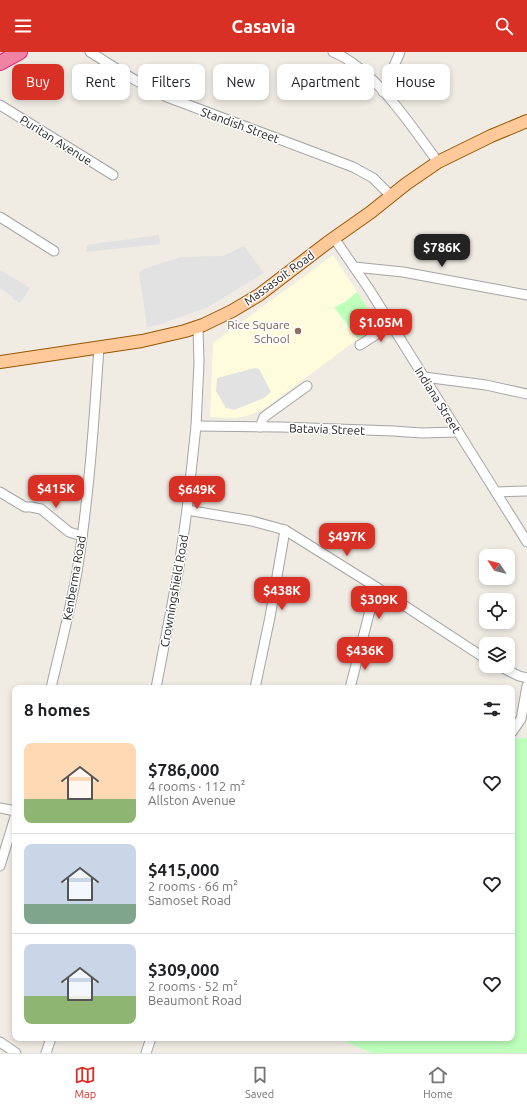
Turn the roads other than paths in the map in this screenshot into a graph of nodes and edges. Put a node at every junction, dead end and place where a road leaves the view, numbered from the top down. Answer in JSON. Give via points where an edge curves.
{"nodes":[{"id":1,"x":20,"y":52,"type":"edge"},
{"id":2,"x":90,"y":52,"type":"edge"},
{"id":3,"x":333,"y":52,"type":"edge"},
{"id":4,"x":400,"y":52,"type":"edge"},
{"id":5,"x":0,"y":63,"type":"edge"},
{"id":6,"x":395,"y":64,"type":"edge"},
{"id":7,"x":382,"y":91,"type":"edge"},
{"id":8,"x":390,"y":100,"type":"edge"},
{"id":9,"x":0,"y":105,"type":"edge"},
{"id":10,"x":527,"y":121,"type":"edge"},
{"id":11,"x":438,"y":162,"type":"junction"},
{"id":12,"x":112,"y":175,"type":"dead end"},
{"id":13,"x":391,"y":196,"type":"junction"},
{"id":14,"x":0,"y":217,"type":"edge"},
{"id":15,"x":334,"y":238,"type":"junction"},
{"id":16,"x":54,"y":251,"type":"dead end"},
{"id":17,"x":354,"y":267,"type":"junction"},
{"id":18,"x":527,"y":295,"type":"edge"},
{"id":19,"x":391,"y":325,"type":"junction"},
{"id":20,"x":198,"y":327,"type":"junction"},
{"id":21,"x":360,"y":345,"type":"dead end"},
{"id":22,"x":99,"y":347,"type":"junction"},
{"id":23,"x":0,"y":362,"type":"edge"},
{"id":24,"x":424,"y":377,"type":"junction"},
{"id":25,"x":307,"y":386,"type":"dead end"},
{"id":26,"x":527,"y":394,"type":"edge"},
{"id":27,"x":196,"y":426,"type":"junction"},
{"id":28,"x":260,"y":427,"type":"junction"},
{"id":29,"x":458,"y":432,"type":"junction"},
{"id":30,"x":527,"y":491,"type":"edge"},
{"id":31,"x":0,"y":492,"type":"edge"},
{"id":32,"x":496,"y":492,"type":"junction"},
{"id":33,"x":187,"y":510,"type":"junction"},
{"id":34,"x":285,"y":530,"type":"junction"},
{"id":35,"x":82,"y":536,"type":"junction"},
{"id":36,"x":527,"y":542,"type":"edge"},
{"id":37,"x":376,"y":587,"type":"junction"},
{"id":38,"x":479,"y":654,"type":"edge"},
{"id":39,"x":514,"y":673,"type":"edge"},
{"id":40,"x":527,"y":678,"type":"edge"},
{"id":41,"x":52,"y":685,"type":"edge"},
{"id":42,"x":157,"y":685,"type":"edge"},
{"id":43,"x":256,"y":685,"type":"edge"},
{"id":44,"x":351,"y":685,"type":"edge"},
{"id":45,"x":527,"y":686,"type":"edge"},
{"id":46,"x":515,"y":727,"type":"edge"},
{"id":47,"x":0,"y":808,"type":"edge"},
{"id":48,"x":12,"y":810,"type":"edge"},
{"id":49,"x":12,"y":827,"type":"edge"},
{"id":50,"x":0,"y":866,"type":"edge"},
{"id":51,"x":50,"y":1041,"type":"edge"},
{"id":52,"x":150,"y":1041,"type":"edge"},
{"id":53,"x":0,"y":1042,"type":"edge"},
{"id":54,"x":16,"y":1053,"type":"edge"},
{"id":55,"x":46,"y":1053,"type":"edge"},
{"id":56,"x":146,"y":1053,"type":"edge"}],
"edges":[{"from":1,"to":5,"type":"highway"},
{"from":2,"to":13,"type":"street","name":"Standish Street","via":[[132,79],[167,97],[353,166],[373,178]]},
{"from":3,"to":7,"type":"street","via":[[360,68]]},
{"from":4,"to":6,"type":"street"},
{"from":8,"to":11,"type":"street"},
{"from":9,"to":12,"type":"street","name":"Puritan Avenue"},
{"from":10,"to":11,"type":"main road","name":"Massasoit Road"},
{"from":11,"to":13,"type":"main road","name":"Massasoit Road"},
{"from":13,"to":15,"type":"main road","name":"Massasoit Road"},
{"from":14,"to":16,"type":"street"},
{"from":15,"to":17,"type":"street","name":"Indiana Street"},
{"from":15,"to":20,"type":"main road","name":"Massasoit Road","via":[[259,295]]},
{"from":17,"to":18,"type":"street","via":[[403,272]]},
{"from":17,"to":19,"type":"street","name":"Indiana Street"},
{"from":19,"to":21,"type":"street"},
{"from":19,"to":24,"type":"street","name":"Indiana Street"},
{"from":20,"to":22,"type":"main road","name":"Massasoit Road","via":[[165,336]]},
{"from":20,"to":27,"type":"street","name":"Crowningshield Road"},
{"from":22,"to":23,"type":"main road","name":"Massasoit Road"},
{"from":22,"to":35,"type":"street","name":"Kenberma Road","via":[[92,449]]},
{"from":24,"to":26,"type":"street","via":[[486,385]]},
{"from":24,"to":29,"type":"street","name":"Indiana Street"},
{"from":25,"to":28,"type":"street","via":[[264,417]]},
{"from":27,"to":28,"type":"street","name":"Batavia Street"},
{"from":27,"to":33,"type":"street","name":"Crowningshield Road"},
{"from":28,"to":29,"type":"street","name":"Batavia Street","via":[[422,434]]},
{"from":29,"to":32,"type":"street","name":"Indiana Street"},
{"from":30,"to":32,"type":"street"},
{"from":31,"to":35,"type":"street","via":[[25,507],[41,509],[69,532]]},
{"from":32,"to":36,"type":"street","name":"Indiana Street"},
{"from":33,"to":34,"type":"street","via":[[252,521]]},
{"from":33,"to":42,"type":"street","name":"Crowningshield Road"},
{"from":34,"to":37,"type":"street"},
{"from":34,"to":43,"type":"street"},
{"from":35,"to":41,"type":"street","name":"Kenberma Road","via":[[67,623]]},
{"from":37,"to":38,"type":"street"},
{"from":37,"to":44,"type":"street"},
{"from":39,"to":40,"type":"street"},
{"from":45,"to":46,"type":"street","via":[[520,719]]},
{"from":47,"to":48,"type":"street"},
{"from":49,"to":50,"type":"street"},
{"from":51,"to":55,"type":"street"},
{"from":52,"to":56,"type":"street"},
{"from":53,"to":54,"type":"street"}]}
